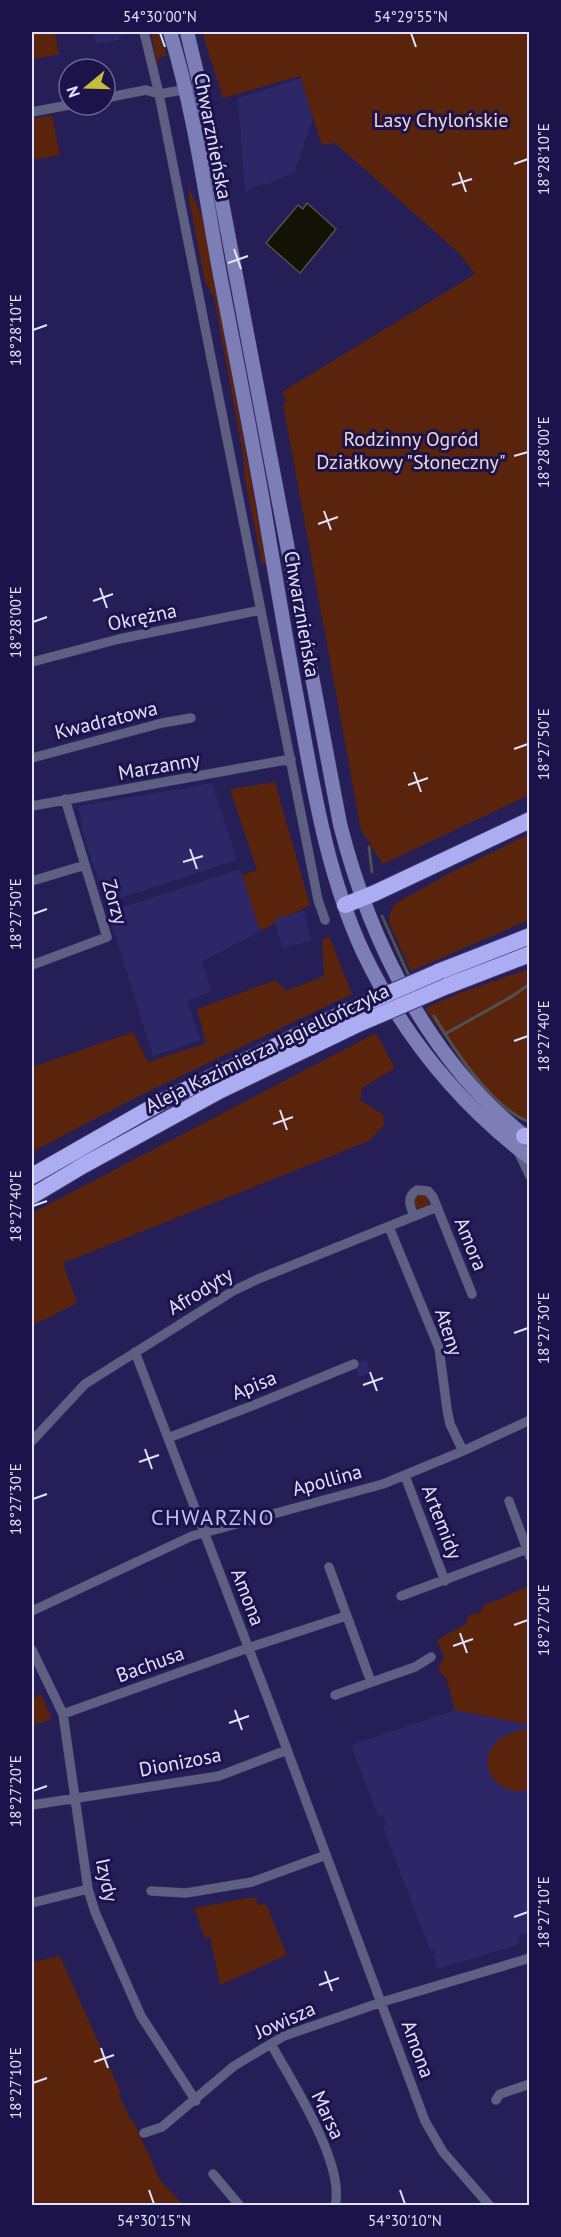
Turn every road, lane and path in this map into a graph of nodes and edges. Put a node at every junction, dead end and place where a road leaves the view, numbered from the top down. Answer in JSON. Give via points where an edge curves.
{"nodes":[{"id":1,"x":144,"y":32,"type":"edge"},
{"id":2,"x":170,"y":32,"type":"edge"},
{"id":3,"x":187,"y":32,"type":"edge"},
{"id":4,"x":200,"y":86,"type":"junction"},
{"id":5,"x":185,"y":90,"type":"junction"},
{"id":6,"x":159,"y":94,"type":"junction"},
{"id":7,"x":117,"y":96,"type":"edge"},
{"id":8,"x":57,"y":107,"type":"edge"},
{"id":9,"x":32,"y":112,"type":"edge"},
{"id":10,"x":261,"y":610,"type":"junction"},
{"id":11,"x":32,"y":662,"type":"edge"},
{"id":12,"x":191,"y":718,"type":"dead end"},
{"id":13,"x":32,"y":758,"type":"edge"},
{"id":14,"x":291,"y":759,"type":"junction"},
{"id":15,"x":65,"y":799,"type":"junction"},
{"id":16,"x":32,"y":806,"type":"edge"},
{"id":17,"x":530,"y":820,"type":"edge"},
{"id":18,"x":85,"y":865,"type":"junction"},
{"id":19,"x":32,"y":881,"type":"edge"},
{"id":20,"x":362,"y":898,"type":"junction"},
{"id":21,"x":345,"y":905,"type":"junction"},
{"id":22,"x":325,"y":920,"type":"dead end"},
{"id":23,"x":530,"y":936,"type":"edge"},
{"id":24,"x":530,"y":954,"type":"edge"},
{"id":25,"x":32,"y":965,"type":"edge"},
{"id":26,"x":442,"y":979,"type":"junction"},
{"id":27,"x":352,"y":1018,"type":"junction"},
{"id":28,"x":525,"y":1140,"type":"edge"},
{"id":29,"x":530,"y":1158,"type":"edge"},
{"id":30,"x":32,"y":1176,"type":"edge"},
{"id":31,"x":530,"y":1176,"type":"edge"},
{"id":32,"x":32,"y":1196,"type":"edge"},
{"id":33,"x":437,"y":1207,"type":"junction"},
{"id":34,"x":414,"y":1216,"type":"junction"},
{"id":35,"x":389,"y":1227,"type":"junction"},
{"id":36,"x":472,"y":1294,"type":"dead end"},
{"id":37,"x":135,"y":1352,"type":"junction"},
{"id":38,"x":354,"y":1364,"type":"dead end"},
{"id":39,"x":530,"y":1420,"type":"edge"},
{"id":40,"x":168,"y":1438,"type":"junction"},
{"id":41,"x":32,"y":1441,"type":"edge"},
{"id":42,"x":463,"y":1451,"type":"junction"},
{"id":43,"x":405,"y":1476,"type":"junction"},
{"id":44,"x":509,"y":1501,"type":"dead end"},
{"id":45,"x":204,"y":1532,"type":"junction"},
{"id":46,"x":528,"y":1553,"type":"edge"},
{"id":47,"x":329,"y":1567,"type":"dead end"},
{"id":48,"x":445,"y":1581,"type":"junction"},
{"id":49,"x":400,"y":1596,"type":"dead end"},
{"id":50,"x":32,"y":1611,"type":"edge"},
{"id":51,"x":346,"y":1616,"type":"junction"},
{"id":52,"x":248,"y":1648,"type":"junction"},
{"id":53,"x":32,"y":1650,"type":"edge"},
{"id":54,"x":431,"y":1657,"type":"dead end"},
{"id":55,"x":371,"y":1682,"type":"junction"},
{"id":56,"x":335,"y":1695,"type":"dead end"},
{"id":57,"x":63,"y":1714,"type":"junction"},
{"id":58,"x":287,"y":1750,"type":"junction"},
{"id":59,"x":75,"y":1798,"type":"junction"},
{"id":60,"x":32,"y":1805,"type":"edge"},
{"id":61,"x":326,"y":1855,"type":"junction"},
{"id":62,"x":88,"y":1889,"type":"junction"},
{"id":63,"x":151,"y":1890,"type":"dead end"},
{"id":64,"x":32,"y":1903,"type":"edge"},
{"id":65,"x":529,"y":1961,"type":"edge"},
{"id":66,"x":382,"y":2002,"type":"junction"},
{"id":67,"x":271,"y":2044,"type":"junction"},
{"id":68,"x":530,"y":2084,"type":"edge"},
{"id":69,"x":496,"y":2100,"type":"dead end"},
{"id":70,"x":196,"y":2101,"type":"junction"},
{"id":71,"x":144,"y":2133,"type":"dead end"},
{"id":72,"x":213,"y":2174,"type":"dead end"},
{"id":73,"x":240,"y":2205,"type":"edge"},
{"id":74,"x":335,"y":2205,"type":"edge"},
{"id":75,"x":489,"y":2205,"type":"edge"}],
"edges":[{"from":1,"to":6,"type":"street","name":"Chwarznieńska"},
{"from":2,"to":5,"type":"main road","name":"Chwarznieńska"},
{"from":3,"to":4,"type":"main road","name":"Chwarznieńska"},
{"from":4,"to":5,"type":"street"},
{"from":4,"to":20,"type":"main road","name":"Chwarznieńska","via":[[340,824]]},
{"from":5,"to":6,"type":"street"},
{"from":5,"to":21,"type":"main road","name":"Chwarznieńska","via":[[313,782],[332,868]]},
{"from":6,"to":7,"type":"street","via":[[146,90]]},
{"from":6,"to":10,"type":"street","name":"Chwarznieńska"},
{"from":8,"to":9,"type":"street"},
{"from":10,"to":11,"type":"street","name":"Okrężna","via":[[118,639]]},
{"from":10,"to":14,"type":"street","name":"Chwarznieńska"},
{"from":12,"to":13,"type":"street","name":"Kwadratowa"},
{"from":14,"to":15,"type":"street","name":"Marzanny"},
{"from":14,"to":22,"type":"street","name":"Chwarznieńska"},
{"from":15,"to":16,"type":"street","name":"Marzanny"},
{"from":15,"to":18,"type":"street","name":"Zorzy"},
{"from":17,"to":20,"type":"highway"},
{"from":18,"to":19,"type":"street"},
{"from":18,"to":25,"type":"street","name":"Zorzy","via":[[107,937]]},
{"from":20,"to":21,"type":"highway"},
{"from":20,"to":28,"type":"main road","name":"Chwarznieńska","via":[[391,964],[430,1031],[473,1087]]},
{"from":21,"to":28,"type":"main road","name":"Chwarznieńska","via":[[373,972],[411,1036],[460,1096]]},
{"from":23,"to":26,"type":"highway","name":"Aleja Kazimierza Jagiellończyka"},
{"from":24,"to":26,"type":"highway","name":"Aleja Kazimierza Jagiellończyka"},
{"from":26,"to":27,"type":"highway","name":"Aleja Kazimierza Jagiellończyka","bridge":true},
{"from":27,"to":30,"type":"highway","name":"Aleja Kazimierza Jagiellończyka","via":[[185,1089]]},
{"from":27,"to":32,"type":"highway","name":"Aleja Kazimierza Jagiellończyka"},
{"from":28,"to":29,"type":"main road","name":"Chwarznieńska"},
{"from":28,"to":31,"type":"street","name":"Chwarznieńska"},
{"from":33,"to":34,"type":"street","name":"Afrodyty"},
{"from":33,"to":34,"type":"street","via":[[430,1192],[417,1190],[409,1199]]},
{"from":33,"to":36,"type":"street","name":"Amora"},
{"from":34,"to":35,"type":"street","name":"Afrodyty"},
{"from":35,"to":37,"type":"street","name":"Afrodyty","via":[[258,1279]]},
{"from":35,"to":42,"type":"street","name":"Ateny","via":[[439,1348],[450,1425]]},
{"from":37,"to":40,"type":"street","name":"Amona"},
{"from":37,"to":41,"type":"street","name":"Afrodyty","via":[[85,1384]]},
{"from":38,"to":40,"type":"street","name":"Apisa"},
{"from":39,"to":42,"type":"street","name":"Apollina"},
{"from":40,"to":45,"type":"street","name":"Amona"},
{"from":42,"to":43,"type":"street","name":"Apollina"},
{"from":43,"to":45,"type":"street","name":"Apollina"},
{"from":43,"to":48,"type":"street","name":"Artemidy"},
{"from":44,"to":46,"type":"street","name":"Artemidy"},
{"from":45,"to":50,"type":"street","name":"Apollina"},
{"from":45,"to":52,"type":"street","name":"Amona"},
{"from":46,"to":48,"type":"street","name":"Artemidy"},
{"from":47,"to":51,"type":"street"},
{"from":48,"to":49,"type":"street","name":"Artemidy"},
{"from":51,"to":52,"type":"street","name":"Bachusa"},
{"from":51,"to":55,"type":"street"},
{"from":52,"to":57,"type":"street","name":"Bachusa"},
{"from":52,"to":58,"type":"street","name":"Amona"},
{"from":53,"to":57,"type":"street","name":"Izydy"},
{"from":54,"to":55,"type":"street","via":[[415,1667]]},
{"from":55,"to":56,"type":"street"},
{"from":57,"to":59,"type":"street","name":"Izydy"},
{"from":58,"to":59,"type":"street","name":"Dionizosa","via":[[219,1776]]},
{"from":58,"to":61,"type":"street","name":"Amona"},
{"from":59,"to":60,"type":"street","name":"Dionizosa"},
{"from":59,"to":62,"type":"street","name":"Izydy"},
{"from":61,"to":63,"type":"street","via":[[252,1882],[186,1893]]},
{"from":61,"to":66,"type":"street","name":"Amona"},
{"from":62,"to":64,"type":"street"},
{"from":62,"to":70,"type":"street","name":"Izydy","via":[[141,2016]]},
{"from":65,"to":66,"type":"street","name":"Jowisza"},
{"from":66,"to":67,"type":"street","name":"Jowisza"},
{"from":66,"to":75,"type":"street","name":"Amona","via":[[430,2132]]},
{"from":67,"to":70,"type":"street","name":"Jowisza","via":[[234,2066]]},
{"from":67,"to":74,"type":"street","name":"Marsa","via":[[317,2129],[336,2180]]},
{"from":68,"to":69,"type":"street","via":[[500,2094]]},
{"from":70,"to":71,"type":"street","name":"Jowisza","via":[[162,2127]]},
{"from":72,"to":73,"type":"street"}]}
